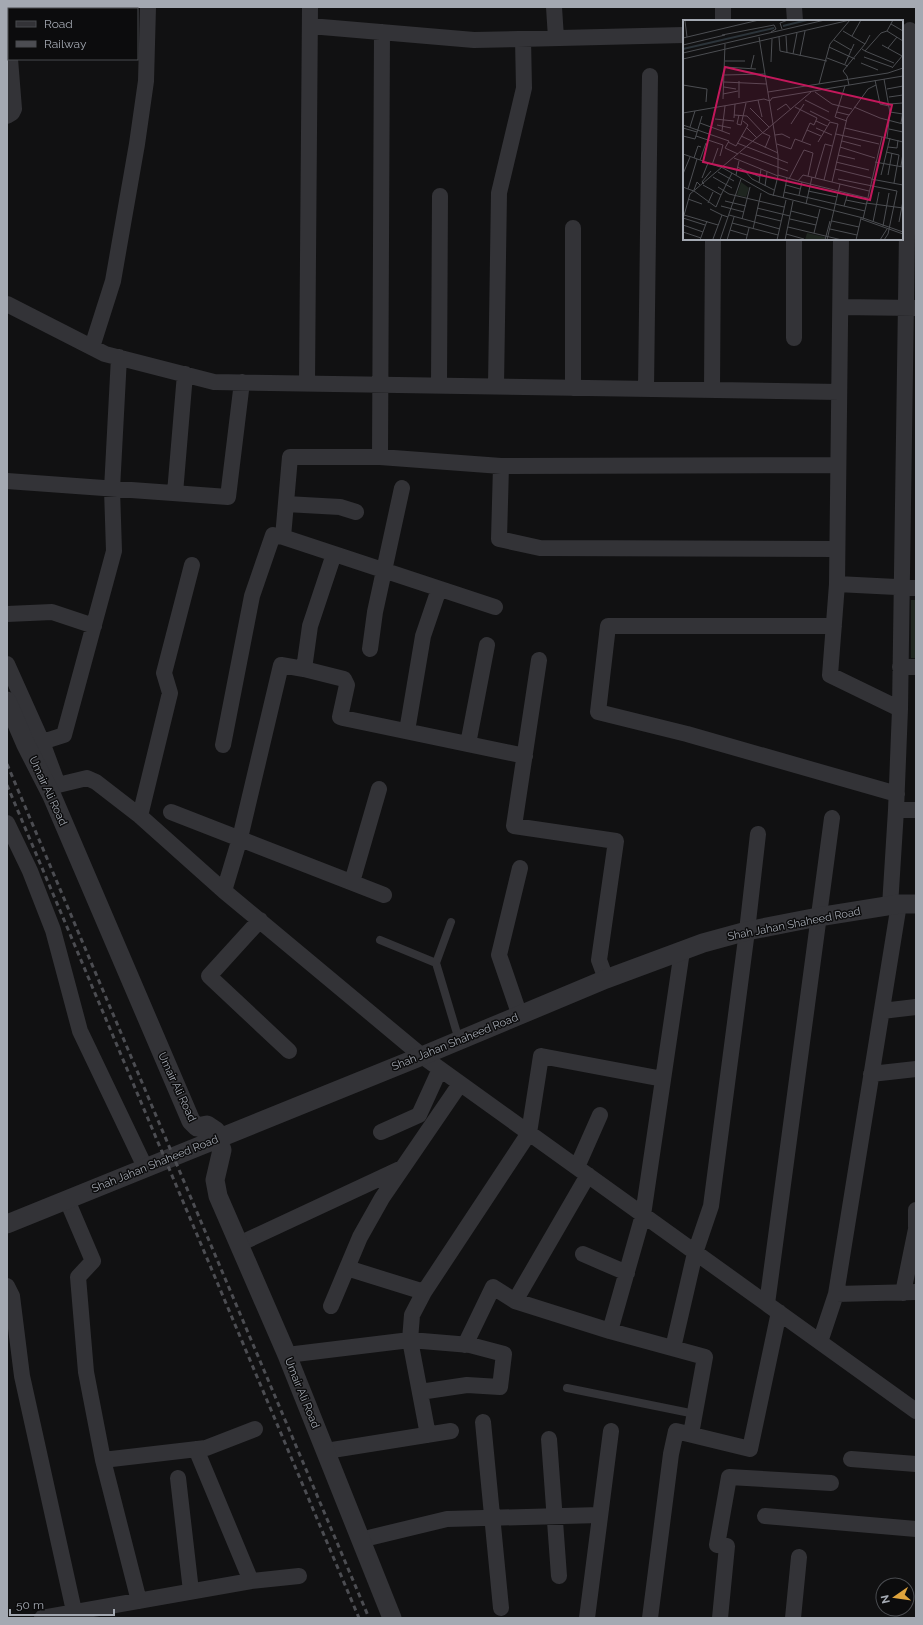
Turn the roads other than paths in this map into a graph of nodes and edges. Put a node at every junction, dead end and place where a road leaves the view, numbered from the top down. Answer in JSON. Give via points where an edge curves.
{"nodes":[{"id":1,"x":148,"y":7,"type":"edge"},
{"id":2,"x":310,"y":7,"type":"edge"},
{"id":3,"x":554,"y":7,"type":"edge"},
{"id":4,"x":723,"y":7,"type":"edge"},
{"id":5,"x":794,"y":7,"type":"edge"},
{"id":6,"x":723,"y":20,"type":"edge"},
{"id":7,"x":795,"y":20,"type":"edge"},
{"id":8,"x":310,"y":26,"type":"junction"},
{"id":9,"x":909,"y":30,"type":"edge"},
{"id":10,"x":382,"y":32,"type":"junction"},
{"id":11,"x":683,"y":35,"type":"edge"},
{"id":12,"x":556,"y":38,"type":"junction"},
{"id":13,"x":523,"y":39,"type":"junction"},
{"id":14,"x":10,"y":60,"type":"edge"},
{"id":15,"x":650,"y":76,"type":"dead end"},
{"id":16,"x":7,"y":116,"type":"edge"},
{"id":17,"x":440,"y":196,"type":"dead end"},
{"id":18,"x":912,"y":216,"type":"edge"},
{"id":19,"x":573,"y":228,"type":"dead end"},
{"id":20,"x":713,"y":240,"type":"edge"},
{"id":21,"x":794,"y":240,"type":"edge"},
{"id":22,"x":842,"y":240,"type":"edge"},
{"id":23,"x":7,"y":304,"type":"edge"},
{"id":24,"x":841,"y":307,"type":"junction"},
{"id":25,"x":910,"y":308,"type":"edge"},
{"id":26,"x":794,"y":338,"type":"dead end"},
{"id":27,"x":92,"y":347,"type":"junction"},
{"id":28,"x":119,"y":357,"type":"junction"},
{"id":29,"x":185,"y":374,"type":"junction"},
{"id":30,"x":242,"y":382,"type":"junction"},
{"id":31,"x":307,"y":383,"type":"junction"},
{"id":32,"x":381,"y":384,"type":"junction"},
{"id":33,"x":439,"y":385,"type":"junction"},
{"id":34,"x":496,"y":386,"type":"junction"},
{"id":35,"x":573,"y":388,"type":"junction"},
{"id":36,"x":646,"y":389,"type":"junction"},
{"id":37,"x":712,"y":390,"type":"junction"},
{"id":38,"x":839,"y":392,"type":"junction"},
{"id":39,"x":380,"y":457,"type":"junction"},
{"id":40,"x":838,"y":465,"type":"junction"},
{"id":41,"x":501,"y":466,"type":"junction"},
{"id":42,"x":7,"y":481,"type":"edge"},
{"id":43,"x":402,"y":488,"type":"dead end"},
{"id":44,"x":112,"y":489,"type":"junction"},
{"id":45,"x":175,"y":493,"type":"junction"},
{"id":46,"x":286,"y":504,"type":"junction"},
{"id":47,"x":356,"y":512,"type":"dead end"},
{"id":48,"x":283,"y":537,"type":"junction"},
{"id":49,"x":837,"y":549,"type":"junction"},
{"id":50,"x":334,"y":554,"type":"junction"},
{"id":51,"x":192,"y":565,"type":"dead end"},
{"id":52,"x":385,"y":571,"type":"junction"},
{"id":53,"x":837,"y":584,"type":"junction"},
{"id":54,"x":439,"y":588,"type":"junction"},
{"id":55,"x":909,"y":588,"type":"edge"},
{"id":56,"x":495,"y":607,"type":"dead end"},
{"id":57,"x":7,"y":614,"type":"edge"},
{"id":58,"x":94,"y":626,"type":"junction"},
{"id":59,"x":834,"y":626,"type":"junction"},
{"id":60,"x":487,"y":645,"type":"dead end"},
{"id":61,"x":370,"y":648,"type":"dead end"},
{"id":62,"x":539,"y":660,"type":"dead end"},
{"id":63,"x":7,"y":664,"type":"edge"},
{"id":64,"x":908,"y":667,"type":"edge"},
{"id":65,"x":304,"y":669,"type":"junction"},
{"id":66,"x":7,"y":701,"type":"edge"},
{"id":67,"x":900,"y":709,"type":"junction"},
{"id":68,"x":407,"y":731,"type":"junction"},
{"id":69,"x":42,"y":742,"type":"junction"},
{"id":70,"x":468,"y":744,"type":"junction"},
{"id":71,"x":222,"y":745,"type":"dead end"},
{"id":72,"x":525,"y":756,"type":"junction"},
{"id":73,"x":379,"y":789,"type":"dead end"},
{"id":74,"x":55,"y":790,"type":"junction"},
{"id":75,"x":896,"y":802,"type":"junction"},
{"id":76,"x":916,"y":810,"type":"edge"},
{"id":77,"x":171,"y":812,"type":"dead end"},
{"id":78,"x":140,"y":816,"type":"junction"},
{"id":79,"x":832,"y":818,"type":"dead end"},
{"id":80,"x":7,"y":823,"type":"edge"},
{"id":81,"x":758,"y":834,"type":"dead end"},
{"id":82,"x":240,"y":838,"type":"junction"},
{"id":83,"x":520,"y":868,"type":"dead end"},
{"id":84,"x":352,"y":882,"type":"junction"},
{"id":85,"x":224,"y":890,"type":"junction"},
{"id":86,"x":384,"y":895,"type":"dead end"},
{"id":87,"x":902,"y":905,"type":"edge"},
{"id":88,"x":818,"y":917,"type":"junction"},
{"id":89,"x":260,"y":920,"type":"junction"},
{"id":90,"x":451,"y":922,"type":"dead end"},
{"id":91,"x":747,"y":931,"type":"junction"},
{"id":92,"x":380,"y":940,"type":"dead end"},
{"id":93,"x":682,"y":951,"type":"junction"},
{"id":94,"x":436,"y":963,"type":"junction"},
{"id":95,"x":606,"y":979,"type":"junction"},
{"id":96,"x":916,"y":1007,"type":"edge"},
{"id":97,"x":882,"y":1011,"type":"junction"},
{"id":98,"x":520,"y":1016,"type":"junction"},
{"id":99,"x":459,"y":1040,"type":"junction"},
{"id":100,"x":289,"y":1051,"type":"dead end"},
{"id":101,"x":422,"y":1056,"type":"junction"},
{"id":102,"x":440,"y":1069,"type":"junction"},
{"id":103,"x":916,"y":1069,"type":"edge"},
{"id":104,"x":872,"y":1074,"type":"junction"},
{"id":105,"x":663,"y":1079,"type":"junction"},
{"id":106,"x":460,"y":1084,"type":"junction"},
{"id":107,"x":600,"y":1115,"type":"dead end"},
{"id":108,"x":381,"y":1132,"type":"dead end"},
{"id":109,"x":529,"y":1133,"type":"junction"},
{"id":110,"x":219,"y":1138,"type":"junction"},
{"id":111,"x":145,"y":1167,"type":"junction"},
{"id":112,"x":403,"y":1168,"type":"junction"},
{"id":113,"x":582,"y":1171,"type":"junction"},
{"id":114,"x":67,"y":1200,"type":"junction"},
{"id":115,"x":916,"y":1210,"type":"edge"},
{"id":116,"x":643,"y":1215,"type":"junction"},
{"id":117,"x":7,"y":1224,"type":"edge"},
{"id":118,"x":916,"y":1228,"type":"edge"},
{"id":119,"x":239,"y":1244,"type":"junction"},
{"id":120,"x":695,"y":1253,"type":"junction"},
{"id":121,"x":583,"y":1254,"type":"dead end"},
{"id":122,"x":347,"y":1268,"type":"junction"},
{"id":123,"x":627,"y":1273,"type":"junction"},
{"id":124,"x":7,"y":1286,"type":"edge"},
{"id":125,"x":424,"y":1292,"type":"junction"},
{"id":126,"x":910,"y":1292,"type":"edge"},
{"id":127,"x":836,"y":1294,"type":"junction"},
{"id":128,"x":515,"y":1301,"type":"junction"},
{"id":129,"x":331,"y":1306,"type":"dead end"},
{"id":130,"x":773,"y":1308,"type":"junction"},
{"id":131,"x":610,"y":1331,"type":"junction"},
{"id":132,"x":410,"y":1340,"type":"junction"},
{"id":133,"x":820,"y":1342,"type":"junction"},
{"id":134,"x":465,"y":1345,"type":"junction"},
{"id":135,"x":673,"y":1348,"type":"junction"},
{"id":136,"x":287,"y":1355,"type":"junction"},
{"id":137,"x":567,"y":1388,"type":"dead end"},
{"id":138,"x":420,"y":1392,"type":"junction"},
{"id":139,"x":916,"y":1411,"type":"edge"},
{"id":140,"x":695,"y":1414,"type":"junction"},
{"id":141,"x":484,"y":1422,"type":"dead end"},
{"id":142,"x":255,"y":1429,"type":"dead end"},
{"id":143,"x":611,"y":1431,"type":"dead end"},
{"id":144,"x":451,"y":1432,"type":"dead end"},
{"id":145,"x":691,"y":1434,"type":"junction"},
{"id":146,"x":428,"y":1435,"type":"junction"},
{"id":147,"x":548,"y":1439,"type":"dead end"},
{"id":148,"x":196,"y":1449,"type":"junction"},
{"id":149,"x":326,"y":1451,"type":"junction"},
{"id":150,"x":851,"y":1459,"type":"dead end"},
{"id":151,"x":104,"y":1460,"type":"junction"},
{"id":152,"x":916,"y":1464,"type":"edge"},
{"id":153,"x":178,"y":1478,"type":"dead end"},
{"id":154,"x":831,"y":1483,"type":"dead end"},
{"id":155,"x":600,"y":1515,"type":"junction"},
{"id":156,"x":555,"y":1516,"type":"junction"},
{"id":157,"x":764,"y":1516,"type":"dead end"},
{"id":158,"x":492,"y":1518,"type":"junction"},
{"id":159,"x":916,"y":1529,"type":"edge"},
{"id":160,"x":360,"y":1540,"type":"junction"},
{"id":161,"x":799,"y":1557,"type":"dead end"},
{"id":162,"x":299,"y":1576,"type":"dead end"},
{"id":163,"x":559,"y":1576,"type":"dead end"},
{"id":164,"x":251,"y":1582,"type":"junction"},
{"id":165,"x":191,"y":1592,"type":"junction"},
{"id":166,"x":139,"y":1601,"type":"junction"},
{"id":167,"x":501,"y":1608,"type":"dead end"},
{"id":168,"x":74,"y":1611,"type":"junction"},
{"id":169,"x":42,"y":1618,"type":"edge"},
{"id":170,"x":392,"y":1618,"type":"edge"},
{"id":171,"x":587,"y":1618,"type":"edge"},
{"id":172,"x":650,"y":1618,"type":"edge"},
{"id":173,"x":720,"y":1618,"type":"edge"},
{"id":174,"x":793,"y":1618,"type":"edge"}],
"edges":[{"from":1,"to":27,"type":"street","via":[[146,81],[137,144],[113,281]]},
{"from":2,"to":8,"type":"street"},
{"from":3,"to":12,"type":"street"},
{"from":4,"to":6,"type":"street"},
{"from":5,"to":7,"type":"street"},
{"from":8,"to":10,"type":"street"},
{"from":8,"to":31,"type":"street"},
{"from":9,"to":18,"type":"street"},
{"from":10,"to":13,"type":"street","via":[[474,40]]},
{"from":10,"to":32,"type":"street"},
{"from":11,"to":12,"type":"street"},
{"from":12,"to":13,"type":"street"},
{"from":13,"to":34,"type":"street","via":[[524,88],[499,193]]},
{"from":14,"to":16,"type":"street","via":[[14,109]]},
{"from":15,"to":36,"type":"street"},
{"from":17,"to":33,"type":"street"},
{"from":18,"to":25,"type":"street"},
{"from":19,"to":35,"type":"street"},
{"from":20,"to":37,"type":"street"},
{"from":21,"to":26,"type":"street"},
{"from":22,"to":24,"type":"street"},
{"from":23,"to":27,"type":"street"},
{"from":24,"to":25,"type":"street"},
{"from":24,"to":38,"type":"street"},
{"from":25,"to":55,"type":"street"},
{"from":27,"to":28,"type":"street","via":[[105,354]]},
{"from":28,"to":29,"type":"street"},
{"from":28,"to":44,"type":"street"},
{"from":29,"to":30,"type":"street","via":[[214,382]]},
{"from":29,"to":45,"type":"street"},
{"from":30,"to":31,"type":"street"},
{"from":30,"to":45,"type":"street","via":[[228,497]]},
{"from":31,"to":32,"type":"street"},
{"from":32,"to":33,"type":"street"},
{"from":32,"to":39,"type":"street"},
{"from":33,"to":34,"type":"street"},
{"from":34,"to":35,"type":"street"},
{"from":35,"to":36,"type":"street"},
{"from":36,"to":37,"type":"street"},
{"from":37,"to":38,"type":"street"},
{"from":38,"to":40,"type":"street"},
{"from":39,"to":41,"type":"street"},
{"from":39,"to":46,"type":"street","via":[[290,457]]},
{"from":40,"to":41,"type":"street"},
{"from":40,"to":49,"type":"street"},
{"from":41,"to":49,"type":"street","via":[[499,539],[540,548]]},
{"from":42,"to":44,"type":"street"},
{"from":43,"to":52,"type":"street"},
{"from":44,"to":45,"type":"street"},
{"from":44,"to":58,"type":"street","via":[[114,551]]},
{"from":46,"to":47,"type":"street","via":[[340,507]]},
{"from":46,"to":48,"type":"street"},
{"from":48,"to":50,"type":"street"},
{"from":48,"to":71,"type":"street","via":[[273,534],[252,596]]},
{"from":49,"to":53,"type":"street"},
{"from":50,"to":52,"type":"street"},
{"from":50,"to":65,"type":"street","via":[[310,626]]},
{"from":51,"to":78,"type":"street","via":[[164,674],[170,693]]},
{"from":52,"to":54,"type":"street"},
{"from":52,"to":61,"type":"street"},
{"from":53,"to":55,"type":"street"},
{"from":53,"to":59,"type":"street"},
{"from":54,"to":56,"type":"street"},
{"from":54,"to":68,"type":"street","via":[[423,636]]},
{"from":55,"to":64,"type":"street"},
{"from":57,"to":58,"type":"street","via":[[52,612]]},
{"from":58,"to":69,"type":"street","via":[[64,734]]},
{"from":59,"to":67,"type":"street","via":[[830,675]]},
{"from":59,"to":75,"type":"street","via":[[608,626],[598,712],[687,734]]},
{"from":60,"to":70,"type":"street"},
{"from":62,"to":72,"type":"street"},
{"from":63,"to":69,"type":"street"},
{"from":64,"to":67,"type":"street"},
{"from":65,"to":68,"type":"street","via":[[344,679],[346,682],[340,717]]},
{"from":65,"to":82,"type":"street","via":[[281,665]]},
{"from":66,"to":74,"type":"street","name":"Umair Ali Road","via":[[26,745]]},
{"from":67,"to":75,"type":"street"},
{"from":68,"to":70,"type":"street"},
{"from":69,"to":74,"type":"street"},
{"from":70,"to":72,"type":"street"},
{"from":72,"to":95,"type":"street","via":[[514,826],[616,841],[600,960]]},
{"from":73,"to":84,"type":"street"},
{"from":74,"to":78,"type":"street","via":[[87,778]]},
{"from":74,"to":110,"type":"street","name":"Umair Ali Road","via":[[191,1121],[197,1127],[211,1126]]},
{"from":75,"to":76,"type":"street"},
{"from":75,"to":87,"type":"street"},
{"from":77,"to":82,"type":"street"},
{"from":78,"to":85,"type":"street"},
{"from":79,"to":88,"type":"street"},
{"from":80,"to":111,"type":"street","via":[[30,871],[53,930],[80,1031]]},
{"from":81,"to":91,"type":"street"},
{"from":82,"to":84,"type":"street"},
{"from":82,"to":85,"type":"street"},
{"from":83,"to":98,"type":"street","via":[[498,956]]},
{"from":84,"to":86,"type":"street"},
{"from":85,"to":89,"type":"street"},
{"from":87,"to":88,"type":"street","name":"Shah Jahan Shaheed Road"},
{"from":87,"to":97,"type":"street"},
{"from":88,"to":91,"type":"street","name":"Shah Jahan Shaheed Road"},
{"from":88,"to":130,"type":"street"},
{"from":89,"to":100,"type":"street","via":[[209,976]]},
{"from":89,"to":101,"type":"street"},
{"from":90,"to":94,"type":"lane"},
{"from":91,"to":93,"type":"street","name":"Shah Jahan Shaheed Road"},
{"from":91,"to":120,"type":"street","via":[[711,1206]]},
{"from":92,"to":94,"type":"lane"},
{"from":93,"to":95,"type":"street","name":"Shah Jahan Shaheed Road"},
{"from":93,"to":105,"type":"street"},
{"from":94,"to":99,"type":"lane"},
{"from":95,"to":98,"type":"street","name":"Shah Jahan Shaheed Road"},
{"from":96,"to":97,"type":"street"},
{"from":97,"to":104,"type":"street"},
{"from":98,"to":99,"type":"street","name":"Shah Jahan Shaheed Road"},
{"from":99,"to":101,"type":"street","name":"Shah Jahan Shaheed Road"},
{"from":101,"to":102,"type":"street"},
{"from":101,"to":110,"type":"street","name":"Shah Jahan Shaheed Road"},
{"from":102,"to":106,"type":"street"},
{"from":102,"to":108,"type":"street","via":[[419,1115]]},
{"from":103,"to":104,"type":"street"},
{"from":104,"to":127,"type":"street"},
{"from":105,"to":109,"type":"street","via":[[541,1056]]},
{"from":105,"to":116,"type":"street"},
{"from":106,"to":109,"type":"street"},
{"from":106,"to":112,"type":"street"},
{"from":107,"to":113,"type":"street"},
{"from":109,"to":113,"type":"street"},
{"from":109,"to":125,"type":"street"},
{"from":110,"to":111,"type":"street","name":"Shah Jahan Shaheed Road"},
{"from":110,"to":119,"type":"street","name":"Umair Ali Road","via":[[222,1150],[215,1180],[216,1188]]},
{"from":111,"to":114,"type":"street","name":"Shah Jahan Shaheed Road"},
{"from":112,"to":119,"type":"street"},
{"from":112,"to":122,"type":"street","via":[[360,1237]]},
{"from":113,"to":116,"type":"street"},
{"from":113,"to":128,"type":"street"},
{"from":114,"to":117,"type":"street","name":"Shah Jahan Shaheed Road"},
{"from":114,"to":151,"type":"street","via":[[92,1261],[78,1277],[86,1372]]},
{"from":115,"to":118,"type":"street"},
{"from":116,"to":120,"type":"street"},
{"from":116,"to":123,"type":"street"},
{"from":118,"to":126,"type":"street"},
{"from":119,"to":136,"type":"street","name":"Umair Ali Road"},
{"from":120,"to":130,"type":"street"},
{"from":120,"to":135,"type":"street"},
{"from":121,"to":123,"type":"street"},
{"from":122,"to":125,"type":"street"},
{"from":122,"to":129,"type":"street"},
{"from":123,"to":131,"type":"street"},
{"from":124,"to":168,"type":"street","via":[[12,1296],[22,1376]]},
{"from":125,"to":132,"type":"street","via":[[412,1315]]},
{"from":126,"to":127,"type":"street"},
{"from":127,"to":133,"type":"street"},
{"from":128,"to":131,"type":"street"},
{"from":128,"to":134,"type":"street","via":[[493,1288]]},
{"from":130,"to":133,"type":"street"},
{"from":130,"to":145,"type":"street","via":[[750,1449]]},
{"from":131,"to":135,"type":"street"},
{"from":132,"to":134,"type":"street"},
{"from":132,"to":136,"type":"street"},
{"from":132,"to":138,"type":"street"},
{"from":133,"to":139,"type":"street"},
{"from":134,"to":138,"type":"street","via":[[504,1354],[500,1387],[467,1385]]},
{"from":135,"to":140,"type":"street","via":[[705,1357]]},
{"from":136,"to":149,"type":"street","name":"Umair Ali Road"},
{"from":137,"to":140,"type":"lane"},
{"from":138,"to":146,"type":"street"},
{"from":140,"to":145,"type":"street"},
{"from":141,"to":158,"type":"street"},
{"from":142,"to":148,"type":"street","via":[[206,1448]]},
{"from":143,"to":155,"type":"street"},
{"from":144,"to":146,"type":"street"},
{"from":145,"to":172,"type":"street","via":[[676,1431],[674,1438]]},
{"from":146,"to":149,"type":"street"},
{"from":147,"to":156,"type":"street"},
{"from":148,"to":151,"type":"street"},
{"from":148,"to":164,"type":"street"},
{"from":149,"to":160,"type":"street","name":"Umair Ali Road"},
{"from":150,"to":152,"type":"street"},
{"from":151,"to":166,"type":"street"},
{"from":153,"to":165,"type":"street"},
{"from":154,"to":173,"type":"street","via":[[729,1477],[717,1546],[727,1546]]},
{"from":155,"to":156,"type":"street"},
{"from":155,"to":171,"type":"street"},
{"from":156,"to":158,"type":"street"},
{"from":156,"to":163,"type":"street"},
{"from":157,"to":159,"type":"street"},
{"from":158,"to":160,"type":"street","via":[[447,1519]]},
{"from":158,"to":167,"type":"street"},
{"from":160,"to":170,"type":"street","name":"Umair Ali Road"},
{"from":161,"to":174,"type":"street"},
{"from":162,"to":164,"type":"street"},
{"from":164,"to":165,"type":"street"},
{"from":165,"to":166,"type":"street"},
{"from":166,"to":168,"type":"street"},
{"from":168,"to":169,"type":"street"}]}
